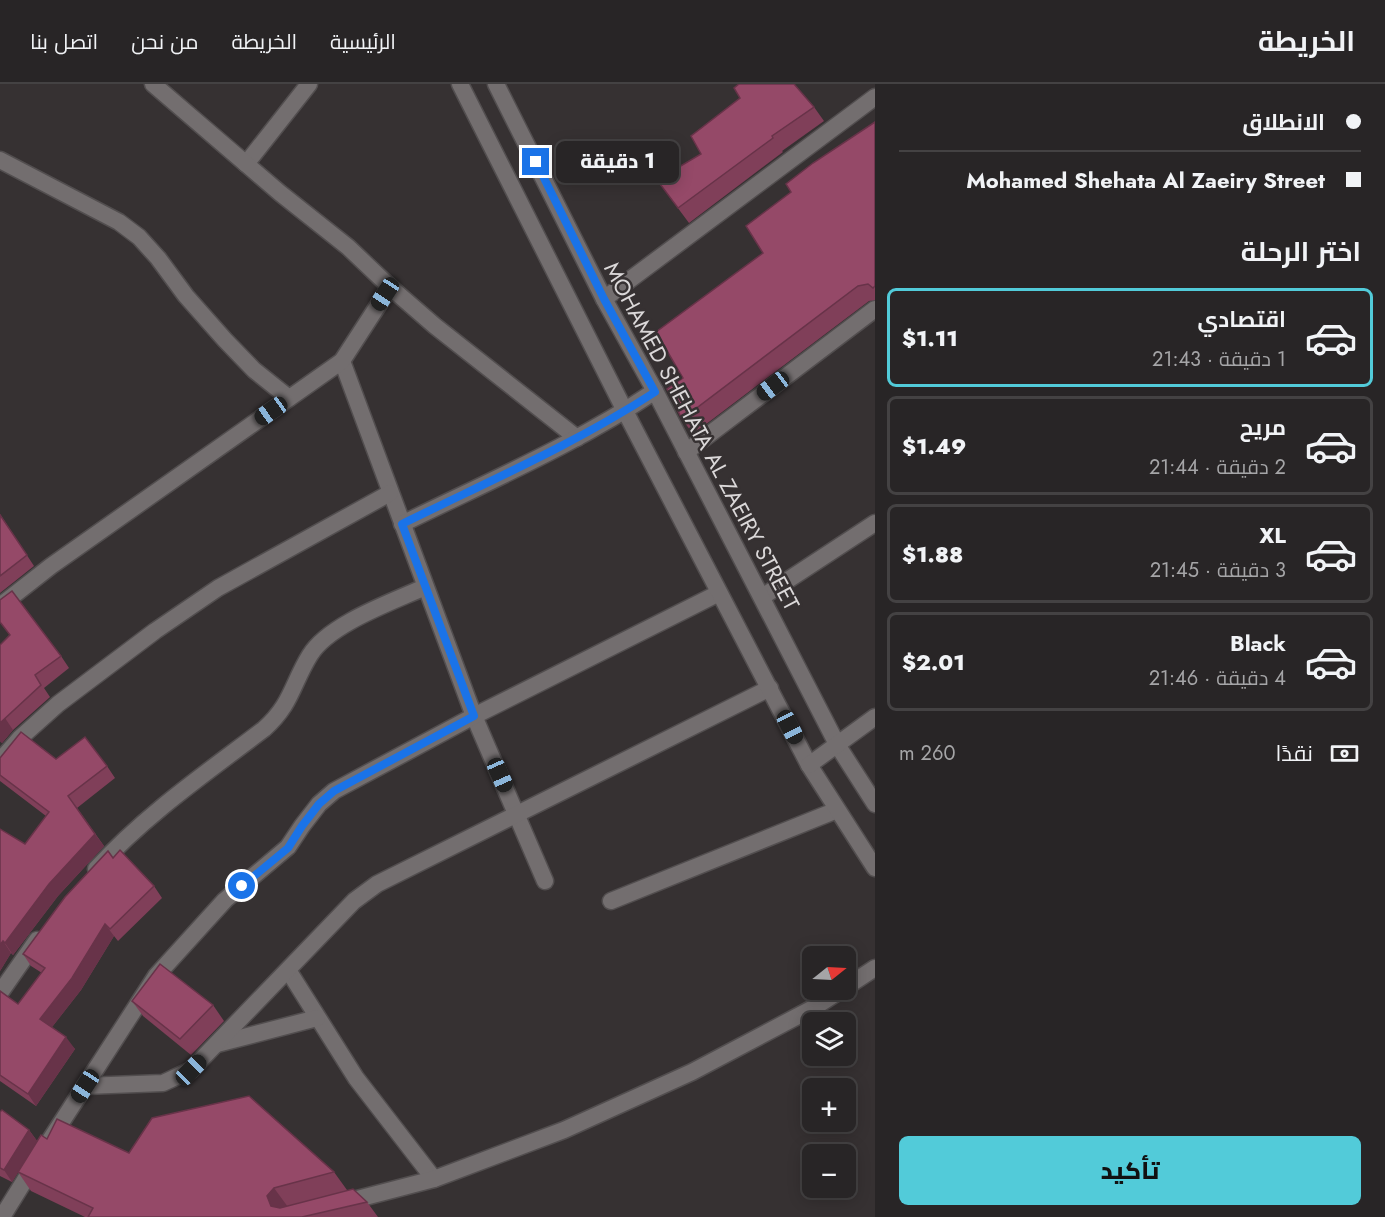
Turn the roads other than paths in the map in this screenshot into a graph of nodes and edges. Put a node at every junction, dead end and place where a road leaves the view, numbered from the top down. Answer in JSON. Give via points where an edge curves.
{"nodes":[{"id":1,"x":153,"y":84,"type":"edge"},
{"id":2,"x":309,"y":84,"type":"edge"},
{"id":3,"x":460,"y":84,"type":"edge"},
{"id":4,"x":496,"y":84,"type":"edge"},
{"id":5,"x":875,"y":97,"type":"edge"},
{"id":6,"x":0,"y":160,"type":"edge"},
{"id":7,"x":246,"y":164,"type":"junction"},
{"id":8,"x":390,"y":287,"type":"junction"},
{"id":9,"x":604,"y":299,"type":"junction"},
{"id":10,"x":875,"y":309,"type":"edge"},
{"id":11,"x":342,"y":361,"type":"junction"},
{"id":12,"x":655,"y":392,"type":"junction"},
{"id":13,"x":289,"y":398,"type":"junction"},
{"id":14,"x":625,"y":411,"type":"junction"},
{"id":15,"x":577,"y":438,"type":"junction"},
{"id":16,"x":686,"y":452,"type":"junction"},
{"id":17,"x":390,"y":493,"type":"junction"},
{"id":18,"x":875,"y":523,"type":"edge"},
{"id":19,"x":402,"y":524,"type":"junction"},
{"id":20,"x":425,"y":587,"type":"junction"},
{"id":21,"x":719,"y":593,"type":"junction"},
{"id":22,"x":762,"y":597,"type":"junction"},
{"id":23,"x":0,"y":606,"type":"edge"},
{"id":24,"x":770,"y":688,"type":"junction"},
{"id":25,"x":474,"y":716,"type":"junction"},
{"id":26,"x":875,"y":717,"type":"edge"},
{"id":27,"x":838,"y":746,"type":"junction"},
{"id":28,"x":0,"y":761,"type":"edge"},
{"id":29,"x":809,"y":765,"type":"junction"},
{"id":30,"x":875,"y":804,"type":"edge"},
{"id":31,"x":837,"y":810,"type":"junction"},
{"id":32,"x":517,"y":815,"type":"junction"},
{"id":33,"x":875,"y":868,"type":"edge"},
{"id":34,"x":87,"y":879,"type":"edge"},
{"id":35,"x":545,"y":881,"type":"dead end"},
{"id":36,"x":611,"y":902,"type":"dead end"},
{"id":37,"x":45,"y":929,"type":"edge"},
{"id":38,"x":875,"y":968,"type":"edge"},
{"id":39,"x":288,"y":970,"type":"junction"},
{"id":40,"x":856,"y":980,"type":"edge"},
{"id":41,"x":0,"y":993,"type":"edge"},
{"id":42,"x":826,"y":1000,"type":"edge"},
{"id":43,"x":317,"y":1018,"type":"junction"},
{"id":44,"x":217,"y":1044,"type":"junction"},
{"id":45,"x":85,"y":1086,"type":"junction"},
{"id":46,"x":434,"y":1179,"type":"junction"},
{"id":47,"x":324,"y":1208,"type":"edge"},
{"id":48,"x":2,"y":1217,"type":"edge"}],
"edges":[{"from":1,"to":7,"type":"street"},
{"from":2,"to":7,"type":"street"},
{"from":3,"to":14,"type":"street"},
{"from":4,"to":9,"type":"street","name":"MOHAMED SHEHATA AL ZAEIRY STREET"},
{"from":5,"to":9,"type":"street"},
{"from":6,"to":13,"type":"street","via":[[139,237],[225,340]]},
{"from":7,"to":8,"type":"street","via":[[348,247]]},
{"from":8,"to":11,"type":"street"},
{"from":8,"to":15,"type":"street"},
{"from":9,"to":12,"type":"street","name":"MOHAMED SHEHATA AL ZAEIRY STREET"},
{"from":10,"to":16,"type":"street"},
{"from":11,"to":13,"type":"street"},
{"from":11,"to":17,"type":"street"},
{"from":12,"to":14,"type":"street"},
{"from":12,"to":16,"type":"street","name":"MOHAMED SHEHATA AL ZAEIRY STREET"},
{"from":13,"to":23,"type":"street"},
{"from":14,"to":15,"type":"street"},
{"from":14,"to":21,"type":"street"},
{"from":15,"to":19,"type":"street"},
{"from":16,"to":22,"type":"street","name":"MOHAMED SHEHATA AL ZAEIRY STREET"},
{"from":17,"to":19,"type":"street"},
{"from":17,"to":28,"type":"street","via":[[228,582],[155,631],[58,704]]},
{"from":18,"to":22,"type":"street"},
{"from":19,"to":20,"type":"street"},
{"from":20,"to":25,"type":"street"},
{"from":20,"to":34,"type":"street","via":[[340,627],[320,642],[279,716],[164,806]]},
{"from":21,"to":24,"type":"street"},
{"from":21,"to":25,"type":"street"},
{"from":22,"to":27,"type":"street","name":"MOHAMED SHEHATA AL ZAEIRY STREET"},
{"from":24,"to":29,"type":"street"},
{"from":24,"to":32,"type":"street"},
{"from":25,"to":32,"type":"street"},
{"from":25,"to":45,"type":"street","via":[[334,791],[319,804],[288,848],[225,900],[156,976]]},
{"from":26,"to":27,"type":"street"},
{"from":27,"to":29,"type":"street"},
{"from":27,"to":30,"type":"street","name":"MOHAMED SHEHATA AL ZAEIRY STREET"},
{"from":29,"to":31,"type":"street"},
{"from":31,"to":33,"type":"street"},
{"from":31,"to":36,"type":"street"},
{"from":32,"to":35,"type":"street"},
{"from":32,"to":39,"type":"street","via":[[377,884],[354,901]]},
{"from":37,"to":41,"type":"street"},
{"from":38,"to":40,"type":"street"},
{"from":39,"to":43,"type":"street"},
{"from":39,"to":44,"type":"street"},
{"from":42,"to":46,"type":"street","via":[[650,1092],[564,1130]]},
{"from":43,"to":44,"type":"street"},
{"from":43,"to":46,"type":"street","via":[[356,1078]]},
{"from":44,"to":45,"type":"street","via":[[191,1070],[163,1083]]},
{"from":45,"to":48,"type":"street"},
{"from":46,"to":47,"type":"street"}]}
